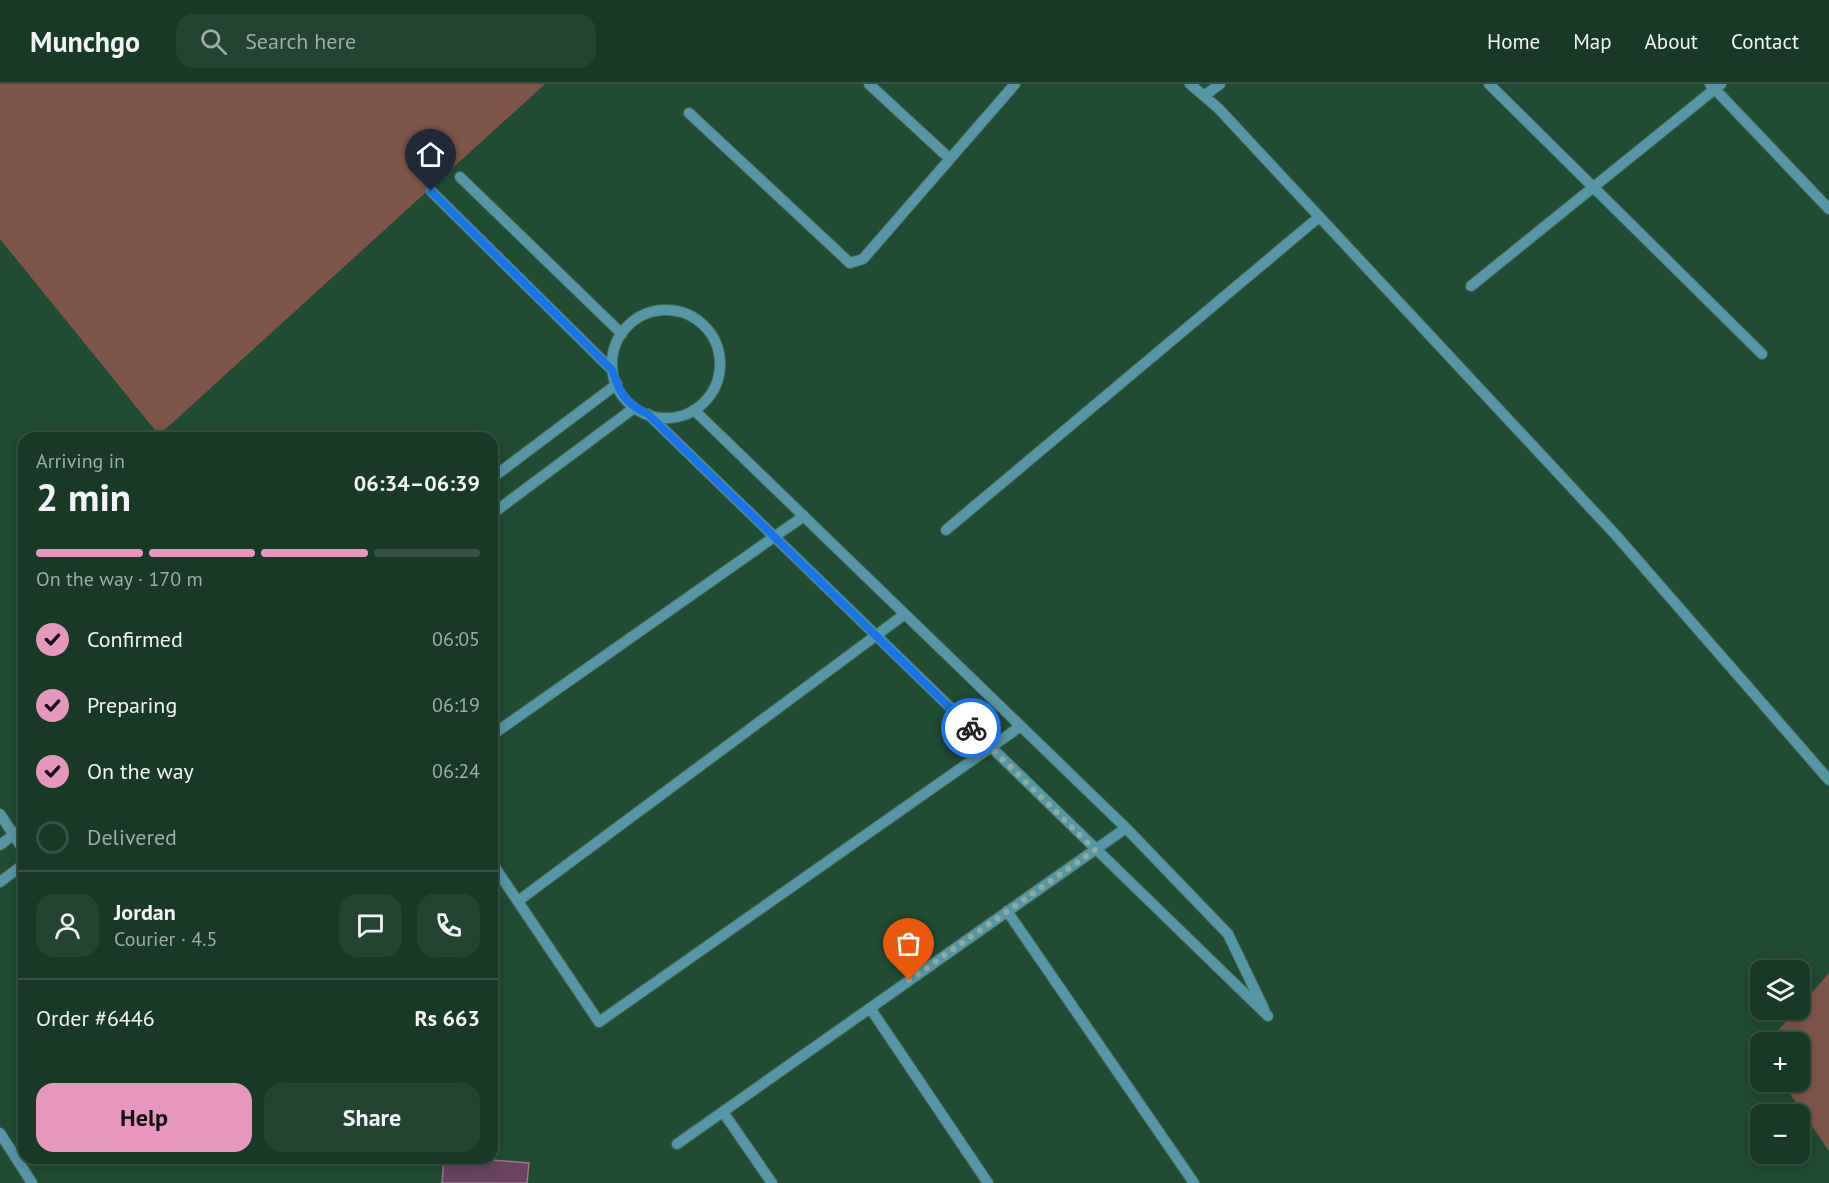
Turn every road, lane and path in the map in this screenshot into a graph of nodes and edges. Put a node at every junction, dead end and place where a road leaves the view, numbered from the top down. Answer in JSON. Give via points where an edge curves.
{"nodes":[{"id":1,"x":869,"y":84,"type":"edge"},
{"id":2,"x":1015,"y":84,"type":"edge"},
{"id":3,"x":1190,"y":84,"type":"edge"},
{"id":4,"x":1220,"y":84,"type":"edge"},
{"id":5,"x":1489,"y":84,"type":"edge"},
{"id":6,"x":1715,"y":86,"type":"edge"},
{"id":7,"x":1204,"y":96,"type":"junction"},
{"id":8,"x":689,"y":113,"type":"dead end"},
{"id":9,"x":950,"y":159,"type":"junction"},
{"id":10,"x":460,"y":177,"type":"dead end"},
{"id":11,"x":1592,"y":188,"type":"junction"},
{"id":12,"x":431,"y":191,"type":"dead end"},
{"id":13,"x":1829,"y":209,"type":"edge"},
{"id":14,"x":1319,"y":217,"type":"junction"},
{"id":15,"x":1471,"y":286,"type":"dead end"},
{"id":16,"x":622,"y":334,"type":"junction"},
{"id":17,"x":1762,"y":354,"type":"dead end"},
{"id":18,"x":612,"y":370,"type":"junction"},
{"id":19,"x":617,"y":384,"type":"junction"},
{"id":20,"x":634,"y":408,"type":"junction"},
{"id":21,"x":694,"y":410,"type":"junction"},
{"id":22,"x":648,"y":414,"type":"junction"},
{"id":23,"x":498,"y":473,"type":"edge"},
{"id":24,"x":498,"y":510,"type":"edge"},
{"id":25,"x":804,"y":516,"type":"junction"},
{"id":26,"x":946,"y":530,"type":"dead end"},
{"id":27,"x":774,"y":537,"type":"junction"},
{"id":28,"x":905,"y":614,"type":"junction"},
{"id":29,"x":876,"y":636,"type":"junction"},
{"id":30,"x":1021,"y":726,"type":"junction"},
{"id":31,"x":498,"y":731,"type":"edge"},
{"id":32,"x":990,"y":747,"type":"junction"},
{"id":33,"x":1829,"y":780,"type":"edge"},
{"id":34,"x":0,"y":814,"type":"edge"},
{"id":35,"x":1126,"y":828,"type":"junction"},
{"id":36,"x":18,"y":832,"type":"edge"},
{"id":37,"x":14,"y":835,"type":"junction"},
{"id":38,"x":18,"y":841,"type":"edge"},
{"id":39,"x":0,"y":845,"type":"edge"},
{"id":40,"x":1095,"y":850,"type":"junction"},
{"id":41,"x":18,"y":868,"type":"edge"},
{"id":42,"x":498,"y":872,"type":"edge"},
{"id":43,"x":0,"y":882,"type":"edge"},
{"id":44,"x":518,"y":901,"type":"junction"},
{"id":45,"x":1007,"y":911,"type":"junction"},
{"id":46,"x":870,"y":1008,"type":"junction"},
{"id":47,"x":723,"y":1112,"type":"junction"},
{"id":48,"x":0,"y":1133,"type":"edge"},
{"id":49,"x":677,"y":1144,"type":"dead end"},
{"id":50,"x":18,"y":1161,"type":"edge"},
{"id":51,"x":20,"y":1164,"type":"edge"},
{"id":52,"x":32,"y":1183,"type":"edge"},
{"id":53,"x":772,"y":1183,"type":"edge"},
{"id":54,"x":988,"y":1183,"type":"edge"},
{"id":55,"x":1194,"y":1183,"type":"edge"}],
"edges":[{"from":1,"to":9,"type":"street"},
{"from":2,"to":9,"type":"street"},
{"from":3,"to":7,"type":"street"},
{"from":4,"to":7,"type":"street"},
{"from":5,"to":11,"type":"street"},
{"from":6,"to":11,"type":"street"},
{"from":6,"to":13,"type":"street"},
{"from":7,"to":14,"type":"street"},
{"from":8,"to":9,"type":"street","via":[[850,263],[863,259]]},
{"from":10,"to":16,"type":"street"},
{"from":11,"to":15,"type":"street"},
{"from":11,"to":17,"type":"street"},
{"from":12,"to":18,"type":"street"},
{"from":14,"to":26,"type":"street"},
{"from":14,"to":33,"type":"street","via":[[1614,533]]},
{"from":16,"to":18,"type":"street"},
{"from":16,"to":21,"type":"street","via":[[637,319],[665,310],[680,312],[706,327],[719,354],[720,370],[707,400]]},
{"from":18,"to":19,"type":"street"},
{"from":19,"to":20,"type":"street"},
{"from":19,"to":23,"type":"street"},
{"from":20,"to":22,"type":"street"},
{"from":20,"to":24,"type":"street"},
{"from":21,"to":22,"type":"street","via":[[679,417]]},
{"from":21,"to":25,"type":"street"},
{"from":22,"to":27,"type":"street"},
{"from":25,"to":27,"type":"street"},
{"from":25,"to":28,"type":"street"},
{"from":27,"to":29,"type":"street"},
{"from":27,"to":31,"type":"street"},
{"from":28,"to":29,"type":"street"},
{"from":28,"to":30,"type":"street"},
{"from":29,"to":32,"type":"street"},
{"from":29,"to":44,"type":"street"},
{"from":30,"to":32,"type":"street"},
{"from":30,"to":35,"type":"street"},
{"from":32,"to":40,"type":"street"},
{"from":32,"to":44,"type":"street","via":[[599,1022]]},
{"from":34,"to":37,"type":"street"},
{"from":35,"to":40,"type":"street"},
{"from":35,"to":40,"type":"street","via":[[1228,934],[1268,1016]]},
{"from":36,"to":37,"type":"street"},
{"from":37,"to":38,"type":"street"},
{"from":37,"to":39,"type":"street"},
{"from":40,"to":45,"type":"street"},
{"from":41,"to":43,"type":"street"},
{"from":42,"to":44,"type":"street"},
{"from":45,"to":46,"type":"street"},
{"from":45,"to":55,"type":"street"},
{"from":46,"to":47,"type":"street"},
{"from":46,"to":54,"type":"street"},
{"from":47,"to":49,"type":"street"},
{"from":47,"to":53,"type":"street"},
{"from":48,"to":50,"type":"street"},
{"from":51,"to":52,"type":"street"}]}
